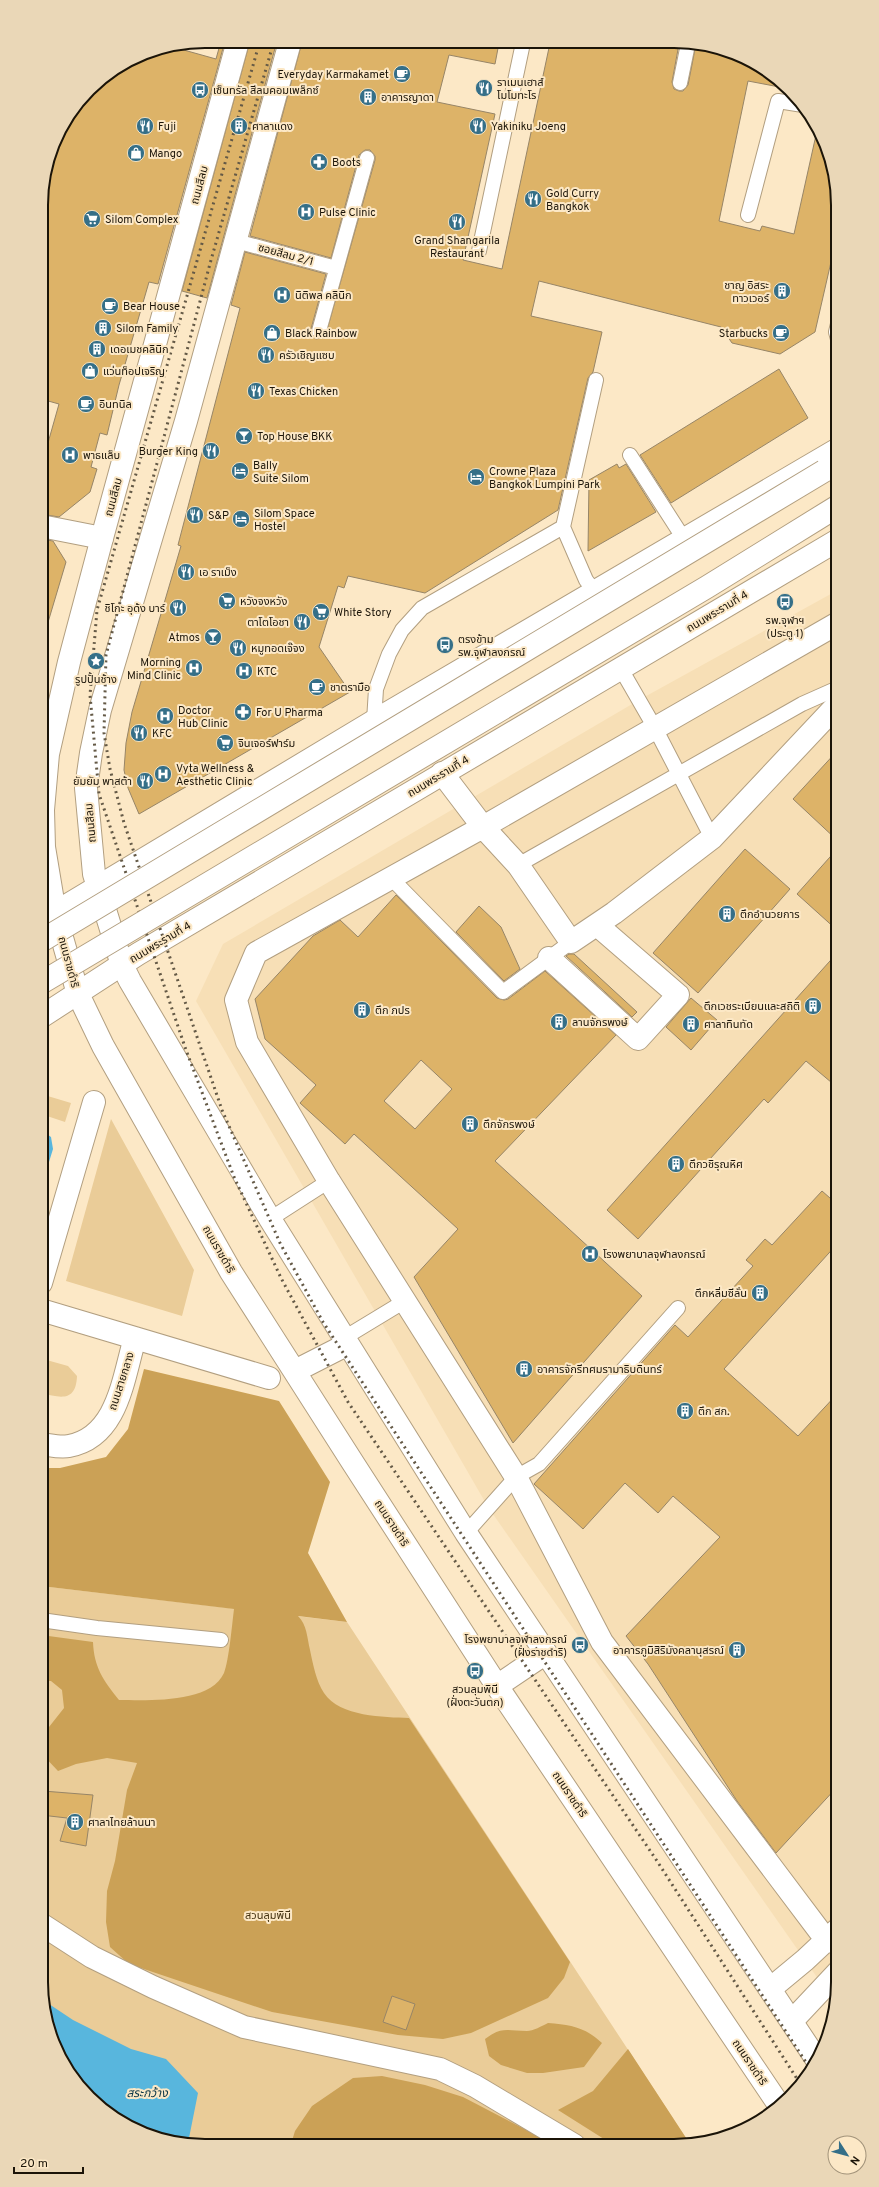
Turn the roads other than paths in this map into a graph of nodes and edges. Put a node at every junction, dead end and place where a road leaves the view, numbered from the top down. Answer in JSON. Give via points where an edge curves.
{"nodes":[{"id":1,"x":236,"y":48,"type":"edge"},
{"id":2,"x":288,"y":48,"type":"edge"},
{"id":3,"x":522,"y":48,"type":"edge"},
{"id":4,"x":687,"y":48,"type":"edge"},
{"id":5,"x":680,"y":83,"type":"dead end"},
{"id":6,"x":794,"y":104,"type":"edge"},
{"id":7,"x":367,"y":158,"type":"dead end"},
{"id":8,"x":748,"y":215,"type":"dead end"},
{"id":9,"x":236,"y":241,"type":"junction"},
{"id":10,"x":479,"y":251,"type":"dead end"},
{"id":11,"x":336,"y":268,"type":"junction"},
{"id":12,"x":319,"y":331,"type":"dead end"},
{"id":13,"x":596,"y":380,"type":"dead end"},
{"id":14,"x":831,"y":453,"type":"edge"},
{"id":15,"x":630,"y":455,"type":"dead end"},
{"id":16,"x":831,"y":467,"type":"edge"},
{"id":17,"x":831,"y":510,"type":"edge"},
{"id":18,"x":48,"y":527,"type":"edge"},
{"id":19,"x":563,"y":527,"type":"junction"},
{"id":20,"x":102,"y":538,"type":"junction"},
{"id":21,"x":684,"y":539,"type":"junction"},
{"id":22,"x":831,"y":544,"type":"edge"},
{"id":23,"x":595,"y":592,"type":"junction"},
{"id":24,"x":831,"y":627,"type":"edge"},
{"id":25,"x":621,"y":669,"type":"junction"},
{"id":26,"x":831,"y":691,"type":"edge"},
{"id":27,"x":831,"y":711,"type":"edge"},
{"id":28,"x":374,"y":721,"type":"junction"},
{"id":29,"x":655,"y":728,"type":"junction"},
{"id":30,"x":48,"y":754,"type":"edge"},
{"id":31,"x":442,"y":773,"type":"junction"},
{"id":32,"x":679,"y":774,"type":"junction"},
{"id":33,"x":483,"y":827,"type":"junction"},
{"id":34,"x":712,"y":838,"type":"junction"},
{"id":35,"x":518,"y":865,"type":"junction"},
{"id":36,"x":391,"y":878,"type":"junction"},
{"id":37,"x":98,"y":888,"type":"junction"},
{"id":38,"x":48,"y":917,"type":"edge"},
{"id":39,"x":597,"y":925,"type":"junction"},
{"id":40,"x":48,"y":937,"type":"edge"},
{"id":41,"x":571,"y":942,"type":"junction"},
{"id":42,"x":549,"y":958,"type":"junction"},
{"id":43,"x":122,"y":965,"type":"junction"},
{"id":44,"x":48,"y":979,"type":"edge"},
{"id":45,"x":78,"y":994,"type":"junction"},
{"id":46,"x":48,"y":1013,"type":"edge"},
{"id":47,"x":94,"y":1102,"type":"dead end"},
{"id":48,"x":329,"y":1181,"type":"junction"},
{"id":49,"x":270,"y":1219,"type":"junction"},
{"id":50,"x":48,"y":1259,"type":"edge"},
{"id":51,"x":405,"y":1301,"type":"junction"},
{"id":52,"x":678,"y":1308,"type":"dead end"},
{"id":53,"x":48,"y":1312,"type":"edge"},
{"id":54,"x":134,"y":1338,"type":"junction"},
{"id":55,"x":346,"y":1341,"type":"junction"},
{"id":56,"x":295,"y":1371,"type":"junction"},
{"id":57,"x":269,"y":1378,"type":"dead end"},
{"id":58,"x":48,"y":1445,"type":"edge"},
{"id":59,"x":516,"y":1477,"type":"junction"},
{"id":60,"x":466,"y":1533,"type":"junction"},
{"id":61,"x":48,"y":1621,"type":"edge"},
{"id":62,"x":221,"y":1640,"type":"dead end"},
{"id":63,"x":546,"y":1653,"type":"junction"},
{"id":64,"x":497,"y":1686,"type":"junction"},
{"id":65,"x":48,"y":1929,"type":"edge"},
{"id":66,"x":831,"y":1933,"type":"edge"},
{"id":67,"x":831,"y":1939,"type":"edge"},
{"id":68,"x":831,"y":1980,"type":"edge"},
{"id":69,"x":770,"y":1989,"type":"junction"},
{"id":70,"x":792,"y":2022,"type":"junction"},
{"id":71,"x":814,"y":2055,"type":"edge"},
{"id":72,"x":777,"y":2101,"type":"edge"},
{"id":73,"x":564,"y":2139,"type":"edge"}],
"edges":[{"from":1,"to":20,"type":"main road","name":"ถนนสีลม"},
{"from":2,"to":9,"type":"main road","name":"ถนนสีลม"},
{"from":3,"to":10,"type":"lane"},
{"from":4,"to":5,"type":"lane"},
{"from":6,"to":8,"type":"lane","via":[[778,101]]},
{"from":7,"to":11,"type":"lane"},
{"from":9,"to":11,"type":"lane","name":"ซอยสีลม 2/1"},
{"from":9,"to":37,"type":"main road","name":"ถนนสีลม","via":[[186,421],[100,710],[86,788],[94,874]]},
{"from":11,"to":12,"type":"lane"},
{"from":13,"to":19,"type":"lane"},
{"from":14,"to":21,"type":"main road"},
{"from":15,"to":21,"type":"lane"},
{"from":16,"to":40,"type":"main road","bridge":true},
{"from":17,"to":44,"type":"main road","bridge":true,"via":[[680,603]]},
{"from":18,"to":20,"type":"main road"},
{"from":19,"to":23,"type":"lane","via":[[586,580]]},
{"from":19,"to":28,"type":"lane","via":[[422,608],[402,630],[389,654],[376,689]]},
{"from":20,"to":30,"type":"main road","name":"ถนนสีลม"},
{"from":21,"to":23,"type":"main road"},
{"from":22,"to":25,"type":"main road","name":"ถนนพระรามที่ 4"},
{"from":23,"to":28,"type":"main road"},
{"from":24,"to":29,"type":"main road"},
{"from":25,"to":29,"type":"lane"},
{"from":25,"to":31,"type":"main road","name":"ถนนพระรามที่ 4"},
{"from":26,"to":32,"type":"lane","via":[[802,704]]},
{"from":27,"to":34,"type":"main road"},
{"from":28,"to":37,"type":"main road"},
{"from":29,"to":32,"type":"lane"},
{"from":29,"to":33,"type":"main road"},
{"from":31,"to":33,"type":"main road"},
{"from":31,"to":43,"type":"main road","name":"ถนนพระรามที่ 4"},
{"from":32,"to":34,"type":"lane"},
{"from":32,"to":35,"type":"lane"},
{"from":33,"to":35,"type":"main road"},
{"from":33,"to":36,"type":"main road"},
{"from":34,"to":39,"type":"main road"},
{"from":35,"to":41,"type":"main road"},
{"from":36,"to":42,"type":"lane","via":[[503,992]]},
{"from":36,"to":48,"type":"main road","via":[[256,953],[236,1000],[247,1042]]},
{"from":37,"to":38,"type":"main road"},
{"from":37,"to":43,"type":"main road"},
{"from":38,"to":45,"type":"main road","name":"ถนนราชดำริ"},
{"from":39,"to":41,"type":"main road"},
{"from":39,"to":42,"type":"main road","via":[[678,995],[638,1039]]},
{"from":41,"to":42,"type":"lane"},
{"from":43,"to":45,"type":"main road","name":"ถนนพระรามที่ 4"},
{"from":43,"to":49,"type":"main road","via":[[151,1020]]},
{"from":45,"to":46,"type":"main road","name":"ถนนพระรามที่ 4"},
{"from":45,"to":56,"type":"main road","name":"ถนนราชดำริ","via":[[103,1046],[231,1272]]},
{"from":47,"to":50,"type":"main road"},
{"from":48,"to":49,"type":"lane"},
{"from":48,"to":51,"type":"main road"},
{"from":49,"to":55,"type":"main road"},
{"from":51,"to":55,"type":"lane"},
{"from":51,"to":59,"type":"main road"},
{"from":52,"to":59,"type":"lane","via":[[539,1464]]},
{"from":53,"to":54,"type":"main road"},
{"from":54,"to":57,"type":"main road"},
{"from":54,"to":58,"type":"main road","name":"ถนนสายกลาง","via":[[114,1409],[102,1429],[88,1441],[67,1447]]},
{"from":55,"to":56,"type":"main road"},
{"from":55,"to":60,"type":"main road"},
{"from":56,"to":64,"type":"main road","name":"ถนนราชดำริ"},
{"from":59,"to":60,"type":"lane"},
{"from":59,"to":66,"type":"main road","via":[[602,1642]]},
{"from":60,"to":63,"type":"main road"},
{"from":61,"to":62,"type":"lane"},
{"from":63,"to":64,"type":"main road"},
{"from":63,"to":69,"type":"main road"},
{"from":64,"to":72,"type":"main road","name":"ถนนราชดำริ"},
{"from":65,"to":73,"type":"main road","via":[[92,1958],[244,2028],[440,2069],[475,2086]]},
{"from":67,"to":69,"type":"main road"},
{"from":68,"to":70,"type":"main road"},
{"from":69,"to":70,"type":"main road"},
{"from":70,"to":71,"type":"main road"}]}
